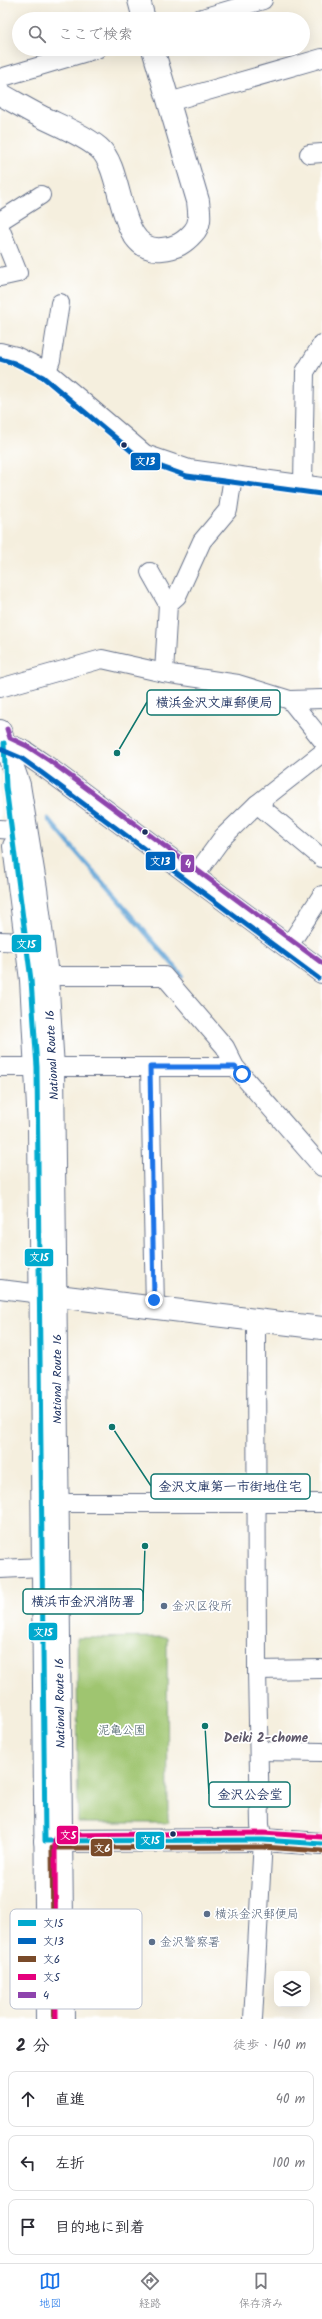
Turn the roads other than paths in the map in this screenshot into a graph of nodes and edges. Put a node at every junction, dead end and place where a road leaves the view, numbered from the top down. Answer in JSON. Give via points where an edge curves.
{"nodes":[{"id":1,"x":138,"y":0,"type":"edge"},
{"id":2,"x":263,"y":0,"type":"edge"},
{"id":3,"x":142,"y":12,"type":"edge"},
{"id":4,"x":223,"y":12,"type":"edge"},
{"id":5,"x":74,"y":56,"type":"edge"},
{"id":6,"x":155,"y":56,"type":"edge"},
{"id":7,"x":322,"y":58,"type":"edge"},
{"id":8,"x":0,"y":78,"type":"edge"},
{"id":9,"x":0,"y":94,"type":"edge"},
{"id":10,"x":169,"y":102,"type":"junction"},
{"id":11,"x":41,"y":195,"type":"dead end"},
{"id":12,"x":0,"y":221,"type":"edge"},
{"id":13,"x":0,"y":228,"type":"edge"},
{"id":14,"x":0,"y":277,"type":"edge"},
{"id":15,"x":60,"y":303,"type":"dead end"},
{"id":16,"x":322,"y":344,"type":"edge"},
{"id":17,"x":0,"y":352,"type":"edge"},
{"id":18,"x":47,"y":371,"type":"junction"},
{"id":19,"x":233,"y":476,"type":"junction"},
{"id":20,"x":303,"y":484,"type":"junction"},
{"id":21,"x":322,"y":487,"type":"edge"},
{"id":22,"x":150,"y":572,"type":"dead end"},
{"id":23,"x":168,"y":604,"type":"junction"},
{"id":24,"x":164,"y":673,"type":"junction"},
{"id":25,"x":0,"y":688,"type":"edge"},
{"id":26,"x":322,"y":699,"type":"edge"},
{"id":27,"x":290,"y":700,"type":"junction"},
{"id":28,"x":1,"y":740,"type":"edge"},
{"id":29,"x":322,"y":740,"type":"edge"},
{"id":30,"x":322,"y":754,"type":"edge"},
{"id":31,"x":257,"y":804,"type":"junction"},
{"id":32,"x":6,"y":829,"type":"edge"},
{"id":33,"x":322,"y":858,"type":"edge"},
{"id":34,"x":194,"y":877,"type":"junction"},
{"id":35,"x":322,"y":895,"type":"edge"},
{"id":36,"x":0,"y":941,"type":"edge"},
{"id":37,"x":26,"y":942,"type":"junction"},
{"id":38,"x":288,"y":947,"type":"junction"},
{"id":39,"x":322,"y":972,"type":"edge"},
{"id":40,"x":47,"y":976,"type":"junction"},
{"id":41,"x":0,"y":1067,"type":"edge"},
{"id":42,"x":45,"y":1067,"type":"junction"},
{"id":43,"x":150,"y":1067,"type":"junction"},
{"id":44,"x":235,"y":1067,"type":"junction"},
{"id":45,"x":322,"y":1167,"type":"edge"},
{"id":46,"x":0,"y":1289,"type":"edge"},
{"id":47,"x":49,"y":1295,"type":"junction"},
{"id":48,"x":154,"y":1308,"type":"junction"},
{"id":49,"x":256,"y":1321,"type":"junction"},
{"id":50,"x":322,"y":1328,"type":"edge"},
{"id":51,"x":58,"y":1503,"type":"junction"},
{"id":52,"x":322,"y":1503,"type":"edge"},
{"id":53,"x":256,"y":1504,"type":"junction"},
{"id":54,"x":42,"y":1567,"type":"junction"},
{"id":55,"x":0,"y":1569,"type":"edge"},
{"id":56,"x":322,"y":1669,"type":"edge"},
{"id":57,"x":257,"y":1670,"type":"junction"},
{"id":58,"x":259,"y":1751,"type":"junction"},
{"id":59,"x":322,"y":1752,"type":"edge"},
{"id":60,"x":263,"y":1840,"type":"junction"},
{"id":61,"x":53,"y":1841,"type":"junction"},
{"id":62,"x":322,"y":1844,"type":"edge"},
{"id":63,"x":51,"y":1909,"type":"edge"},
{"id":64,"x":57,"y":1909,"type":"edge"},
{"id":65,"x":47,"y":2009,"type":"edge"},
{"id":66,"x":62,"y":2009,"type":"edge"},
{"id":67,"x":47,"y":2019,"type":"edge"},
{"id":68,"x":63,"y":2019,"type":"edge"},
{"id":69,"x":253,"y":2019,"type":"edge"}],
"edges":[{"from":1,"to":3,"type":"main road"},
{"from":2,"to":4,"type":"street"},
{"from":5,"to":8,"type":"street"},
{"from":6,"to":10,"type":"main road"},
{"from":7,"to":10,"type":"street"},
{"from":9,"to":10,"type":"main road","via":[[83,136],[100,149],[108,160],[128,227],[146,246],[158,250],[169,249],[183,243],[197,229],[200,218],[198,201]]},
{"from":11,"to":12,"type":"street"},
{"from":13,"to":14,"type":"street","via":[[18,273]]},
{"from":15,"to":18,"type":"street"},
{"from":16,"to":20,"type":"street","via":[[305,372]]},
{"from":17,"to":18,"type":"street","via":[[16,356]]},
{"from":18,"to":19,"type":"street","via":[[145,454],[189,469]]},
{"from":19,"to":20,"type":"street"},
{"from":19,"to":23,"type":"street","via":[[228,510],[202,541],[176,596]]},
{"from":20,"to":21,"type":"street"},
{"from":22,"to":23,"type":"street"},
{"from":23,"to":24,"type":"street"},
{"from":24,"to":25,"type":"street","via":[[102,659]]},
{"from":24,"to":27,"type":"street","via":[[238,684]]},
{"from":26,"to":27,"type":"street"},
{"from":27,"to":29,"type":"street"},
{"from":28,"to":32,"type":"main road","name":"National Route 16","via":[[6,787]]},
{"from":28,"to":34,"type":"main road","via":[[46,767]]},
{"from":28,"to":40,"type":"main road","name":"National Route 16","via":[[19,785]]},
{"from":30,"to":31,"type":"street"},
{"from":31,"to":33,"type":"street"},
{"from":31,"to":34,"type":"street","via":[[223,836]]},
{"from":32,"to":37,"type":"main road","name":"National Route 16"},
{"from":34,"to":38,"type":"main road"},
{"from":35,"to":38,"type":"street"},
{"from":36,"to":37,"type":"street"},
{"from":37,"to":42,"type":"main road","name":"National Route 16"},
{"from":38,"to":39,"type":"main road"},
{"from":40,"to":42,"type":"main road","name":"National Route 16"},
{"from":40,"to":44,"type":"street","via":[[164,976],[225,1047]]},
{"from":41,"to":42,"type":"street"},
{"from":42,"to":43,"type":"street"},
{"from":42,"to":47,"type":"main road","name":"National Route 16"},
{"from":43,"to":44,"type":"street"},
{"from":43,"to":48,"type":"street"},
{"from":44,"to":45,"type":"street"},
{"from":46,"to":47,"type":"street"},
{"from":47,"to":48,"type":"main road"},
{"from":47,"to":51,"type":"main road","name":"National Route 16"},
{"from":47,"to":54,"type":"main road","name":"National Route 16"},
{"from":48,"to":49,"type":"main road"},
{"from":49,"to":50,"type":"main road"},
{"from":49,"to":53,"type":"street"},
{"from":51,"to":53,"type":"street"},
{"from":51,"to":61,"type":"main road","name":"National Route 16"},
{"from":52,"to":53,"type":"street"},
{"from":53,"to":57,"type":"street"},
{"from":54,"to":55,"type":"street"},
{"from":54,"to":61,"type":"main road","name":"National Route 16"},
{"from":56,"to":57,"type":"street"},
{"from":57,"to":58,"type":"street"},
{"from":58,"to":59,"type":"street"},
{"from":58,"to":60,"type":"street","via":[[260,1825]]},
{"from":60,"to":61,"type":"main road"},
{"from":60,"to":62,"type":"main road"},
{"from":60,"to":69,"type":"street"},
{"from":61,"to":63,"type":"main road","name":"National Route 16"},
{"from":61,"to":64,"type":"main road","name":"National Route 16"},
{"from":65,"to":67,"type":"main road","name":"National Route 16"},
{"from":66,"to":68,"type":"main road","name":"National Route 16"}]}
